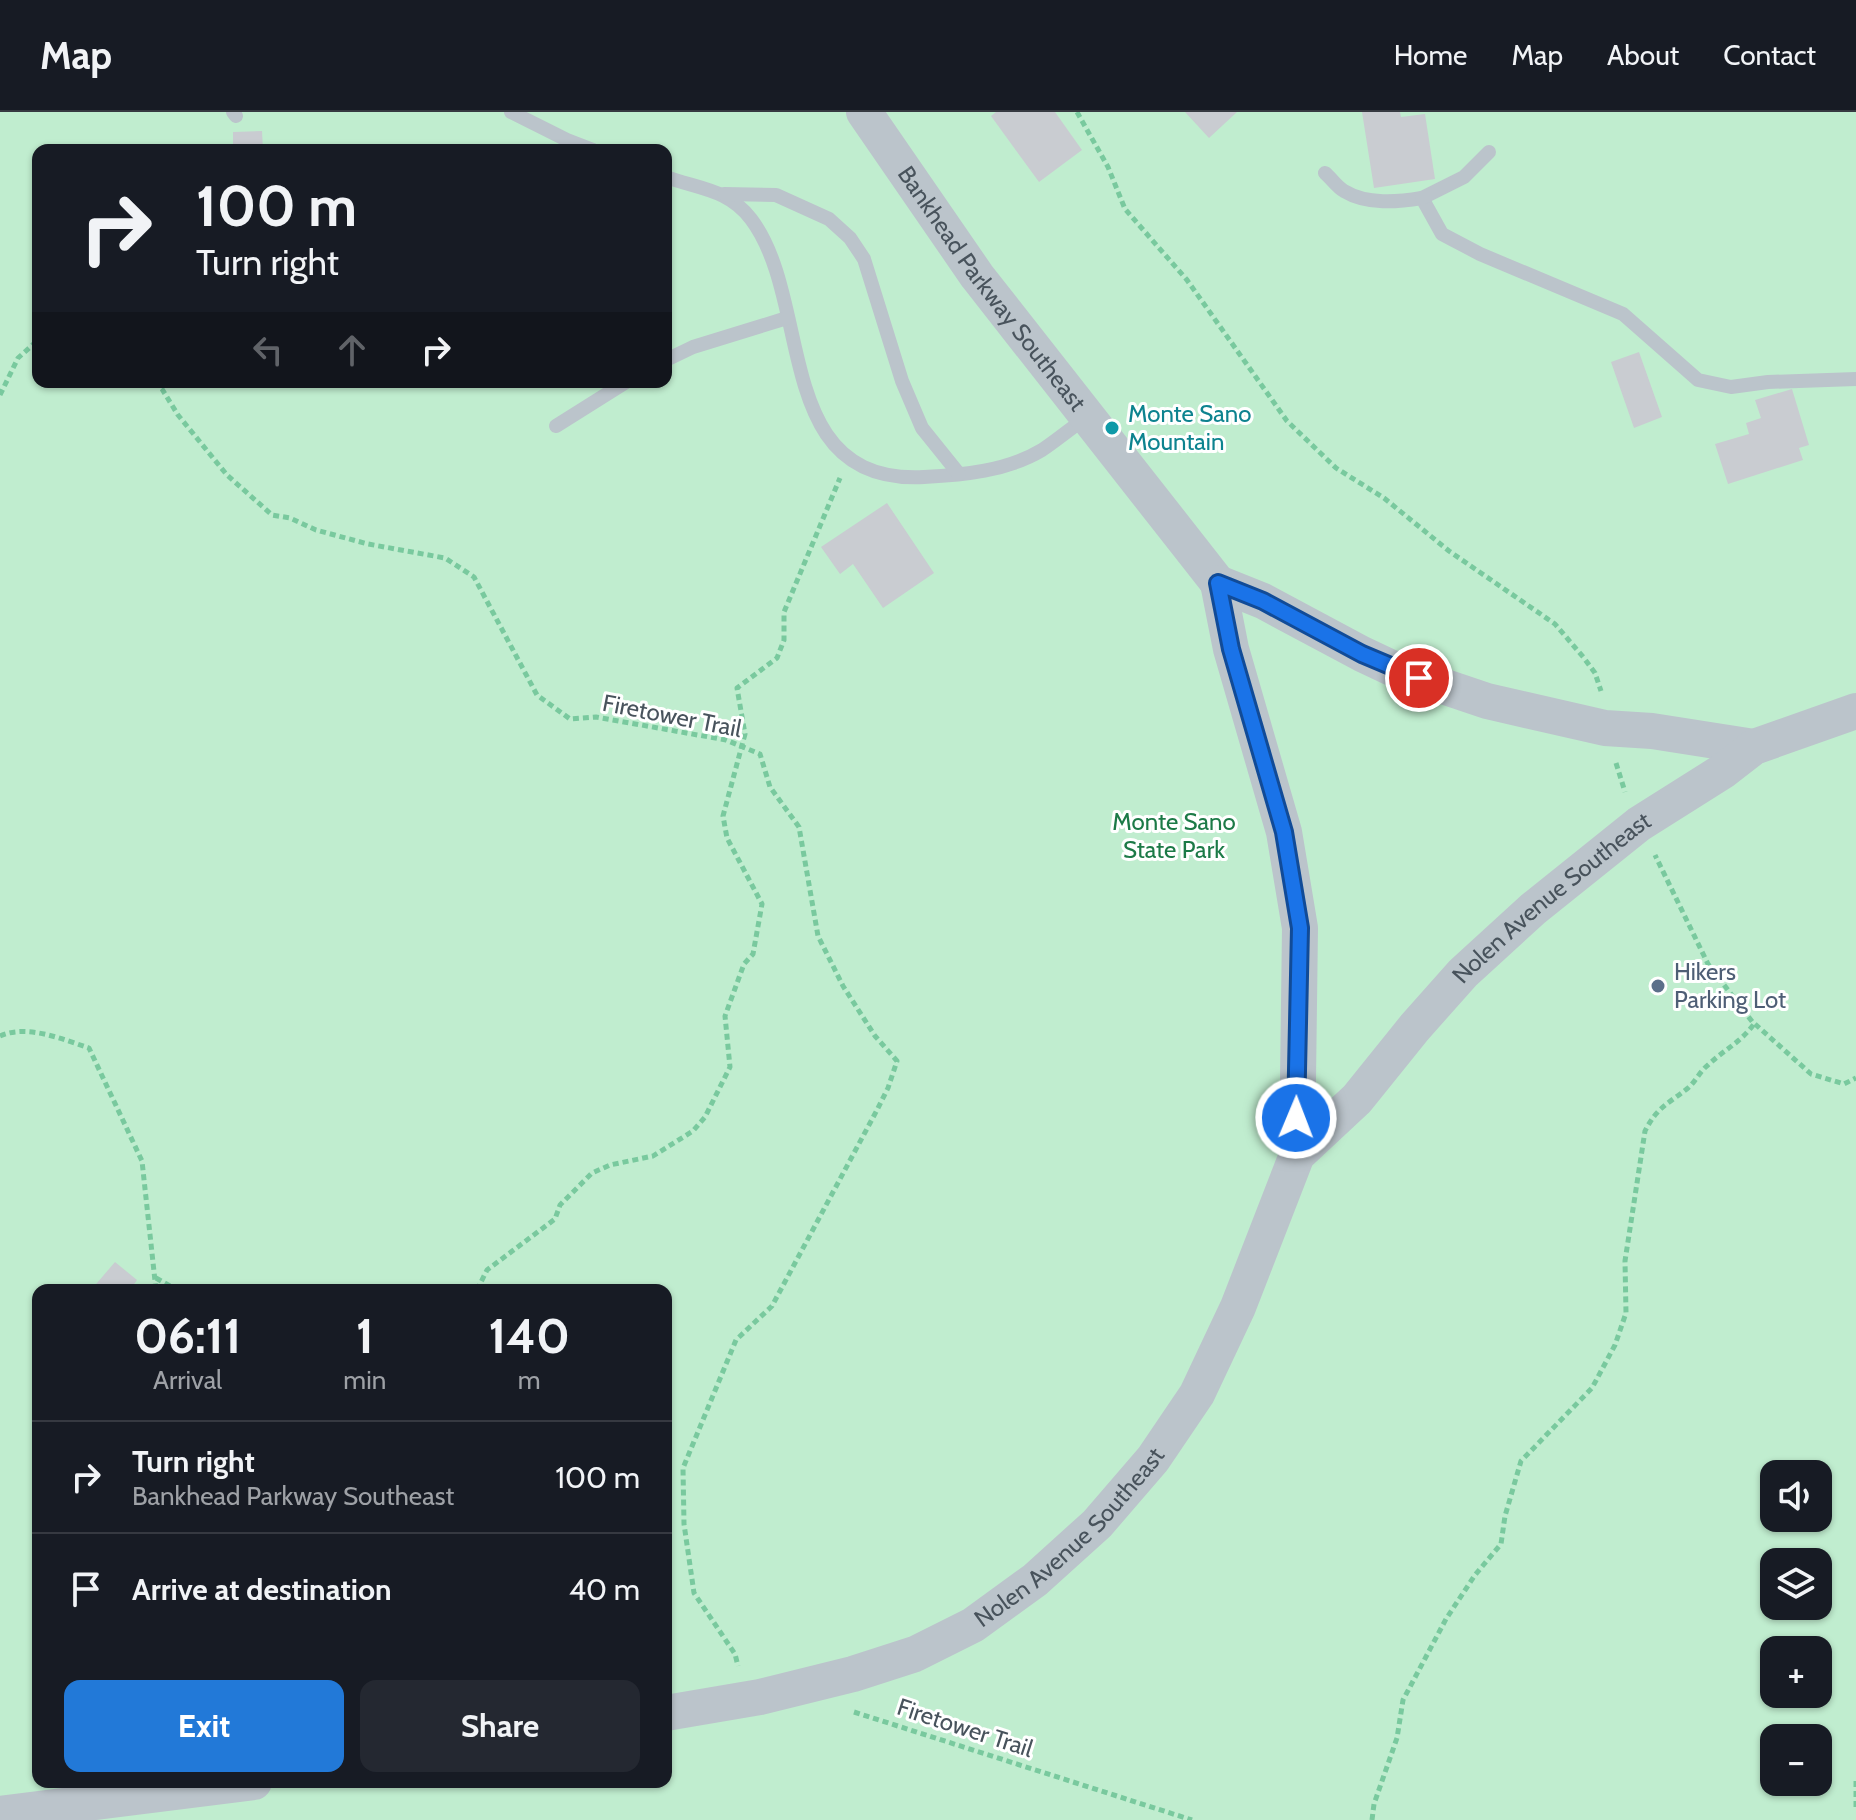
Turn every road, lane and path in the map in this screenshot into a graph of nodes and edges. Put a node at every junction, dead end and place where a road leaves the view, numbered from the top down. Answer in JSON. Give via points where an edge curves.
{"nodes":[{"id":1,"x":511,"y":112,"type":"edge"},
{"id":2,"x":864,"y":112,"type":"edge"},
{"id":3,"x":577,"y":144,"type":"edge"},
{"id":4,"x":1489,"y":152,"type":"dead end"},
{"id":5,"x":1325,"y":173,"type":"dead end"},
{"id":6,"x":672,"y":179,"type":"edge"},
{"id":7,"x":724,"y":194,"type":"junction"},
{"id":8,"x":1422,"y":198,"type":"junction"},
{"id":9,"x":787,"y":318,"type":"junction"},
{"id":10,"x":32,"y":345,"type":"edge"},
{"id":11,"x":672,"y":357,"type":"edge"},
{"id":12,"x":1856,"y":379,"type":"edge"},
{"id":13,"x":161,"y":388,"type":"edge"},
{"id":14,"x":616,"y":388,"type":"edge"},
{"id":15,"x":0,"y":395,"type":"edge"},
{"id":16,"x":1086,"y":417,"type":"junction"},
{"id":17,"x":556,"y":426,"type":"dead end"},
{"id":18,"x":849,"y":459,"type":"junction"},
{"id":19,"x":959,"y":474,"type":"junction"},
{"id":20,"x":1218,"y":583,"type":"junction"},
{"id":21,"x":1856,"y":711,"type":"edge"},
{"id":22,"x":741,"y":746,"type":"junction"},
{"id":23,"x":1754,"y":747,"type":"junction"},
{"id":24,"x":1754,"y":1024,"type":"dead end"},
{"id":25,"x":0,"y":1036,"type":"edge"},
{"id":26,"x":1856,"y":1078,"type":"edge"},
{"id":27,"x":1297,"y":1155,"type":"junction"},
{"id":28,"x":155,"y":1277,"type":"junction"},
{"id":29,"x":156,"y":1284,"type":"edge"},
{"id":30,"x":167,"y":1284,"type":"edge"},
{"id":31,"x":480,"y":1284,"type":"edge"},
{"id":32,"x":735,"y":1654,"type":"dead end"},
{"id":33,"x":841,"y":1708,"type":"dead end"},
{"id":34,"x":672,"y":1712,"type":"edge"},
{"id":35,"x":1856,"y":1781,"type":"edge"},
{"id":36,"x":219,"y":1788,"type":"edge"},
{"id":37,"x":1856,"y":1807,"type":"edge"},
{"id":38,"x":0,"y":1814,"type":"edge"},
{"id":39,"x":65,"y":1814,"type":"edge"},
{"id":40,"x":1192,"y":1820,"type":"edge"}],
"edges":[{"from":1,"to":3,"type":"lane"},
{"from":2,"to":16,"type":"street","name":"Bankhead Parkway Southeast","via":[[977,276]]},
{"from":4,"to":8,"type":"lane","via":[[1464,177]]},
{"from":5,"to":8,"type":"lane","via":[[1344,191],[1362,198],[1395,203]]},
{"from":6,"to":7,"type":"lane"},
{"from":7,"to":9,"type":"lane","via":[[751,219],[772,261]]},
{"from":7,"to":19,"type":"lane","via":[[776,195],[829,219],[850,238],[864,259],[922,428]]},
{"from":8,"to":12,"type":"lane","via":[[1442,234],[1623,314],[1698,380],[1731,387]]},
{"from":9,"to":11,"type":"lane"},
{"from":9,"to":18,"type":"lane","via":[[812,406],[828,436]]},
{"from":10,"to":15,"type":"path","via":[[18,358]]},
{"from":13,"to":22,"type":"path","name":"Firetower Trail","via":[[227,475],[272,515],[368,544],[445,558],[474,577],[537,695],[570,719],[596,717]]},
{"from":14,"to":17,"type":"lane"},
{"from":16,"to":19,"type":"lane","via":[[1030,456]]},
{"from":16,"to":20,"type":"street","name":"Bankhead Parkway Southeast"},
{"from":18,"to":19,"type":"lane","via":[[892,475]]},
{"from":18,"to":22,"type":"path","via":[[784,612],[784,640],[777,658],[737,688],[745,734]]},
{"from":20,"to":23,"type":"street","name":"Bankhead Parkway Southeast","via":[[1398,671],[1475,697],[1605,728]]},
{"from":20,"to":27,"type":"street","name":"Nolen Avenue Southeast","via":[[1231,649],[1284,832],[1300,928]]},
{"from":21,"to":23,"type":"street","name":"Nolen Avenue Southeast"},
{"from":22,"to":31,"type":"path","via":[[723,816],[727,838],[762,904],[753,954],[744,964],[725,1016],[730,1067],[693,1131],[653,1156],[592,1173],[560,1205],[555,1219],[487,1270]]},
{"from":22,"to":32,"type":"path","name":"Firetower Trail","via":[[760,754],[770,787],[799,827],[818,936],[843,986],[897,1061],[772,1306],[736,1340],[683,1468],[694,1593]]},
{"from":23,"to":27,"type":"street","name":"Nolen Avenue Southeast","via":[[1639,824],[1533,909],[1463,973],[1357,1099]]},
{"from":24,"to":26,"type":"path","via":[[1811,1074],[1844,1084]]},
{"from":25,"to":28,"type":"path","via":[[49,1034],[89,1048],[142,1161]]},
{"from":27,"to":34,"type":"street","name":"Nolen Avenue Southeast","via":[[1238,1307],[1197,1394],[1144,1470],[1097,1524],[1035,1580],[973,1625],[915,1654],[760,1697]]},
{"from":28,"to":29,"type":"path"},
{"from":28,"to":30,"type":"path"},
{"from":33,"to":40,"type":"path","name":"Firetower Trail"},
{"from":35,"to":37,"type":"path"},
{"from":36,"to":39,"type":"street"},
{"from":38,"to":39,"type":"street"}]}
